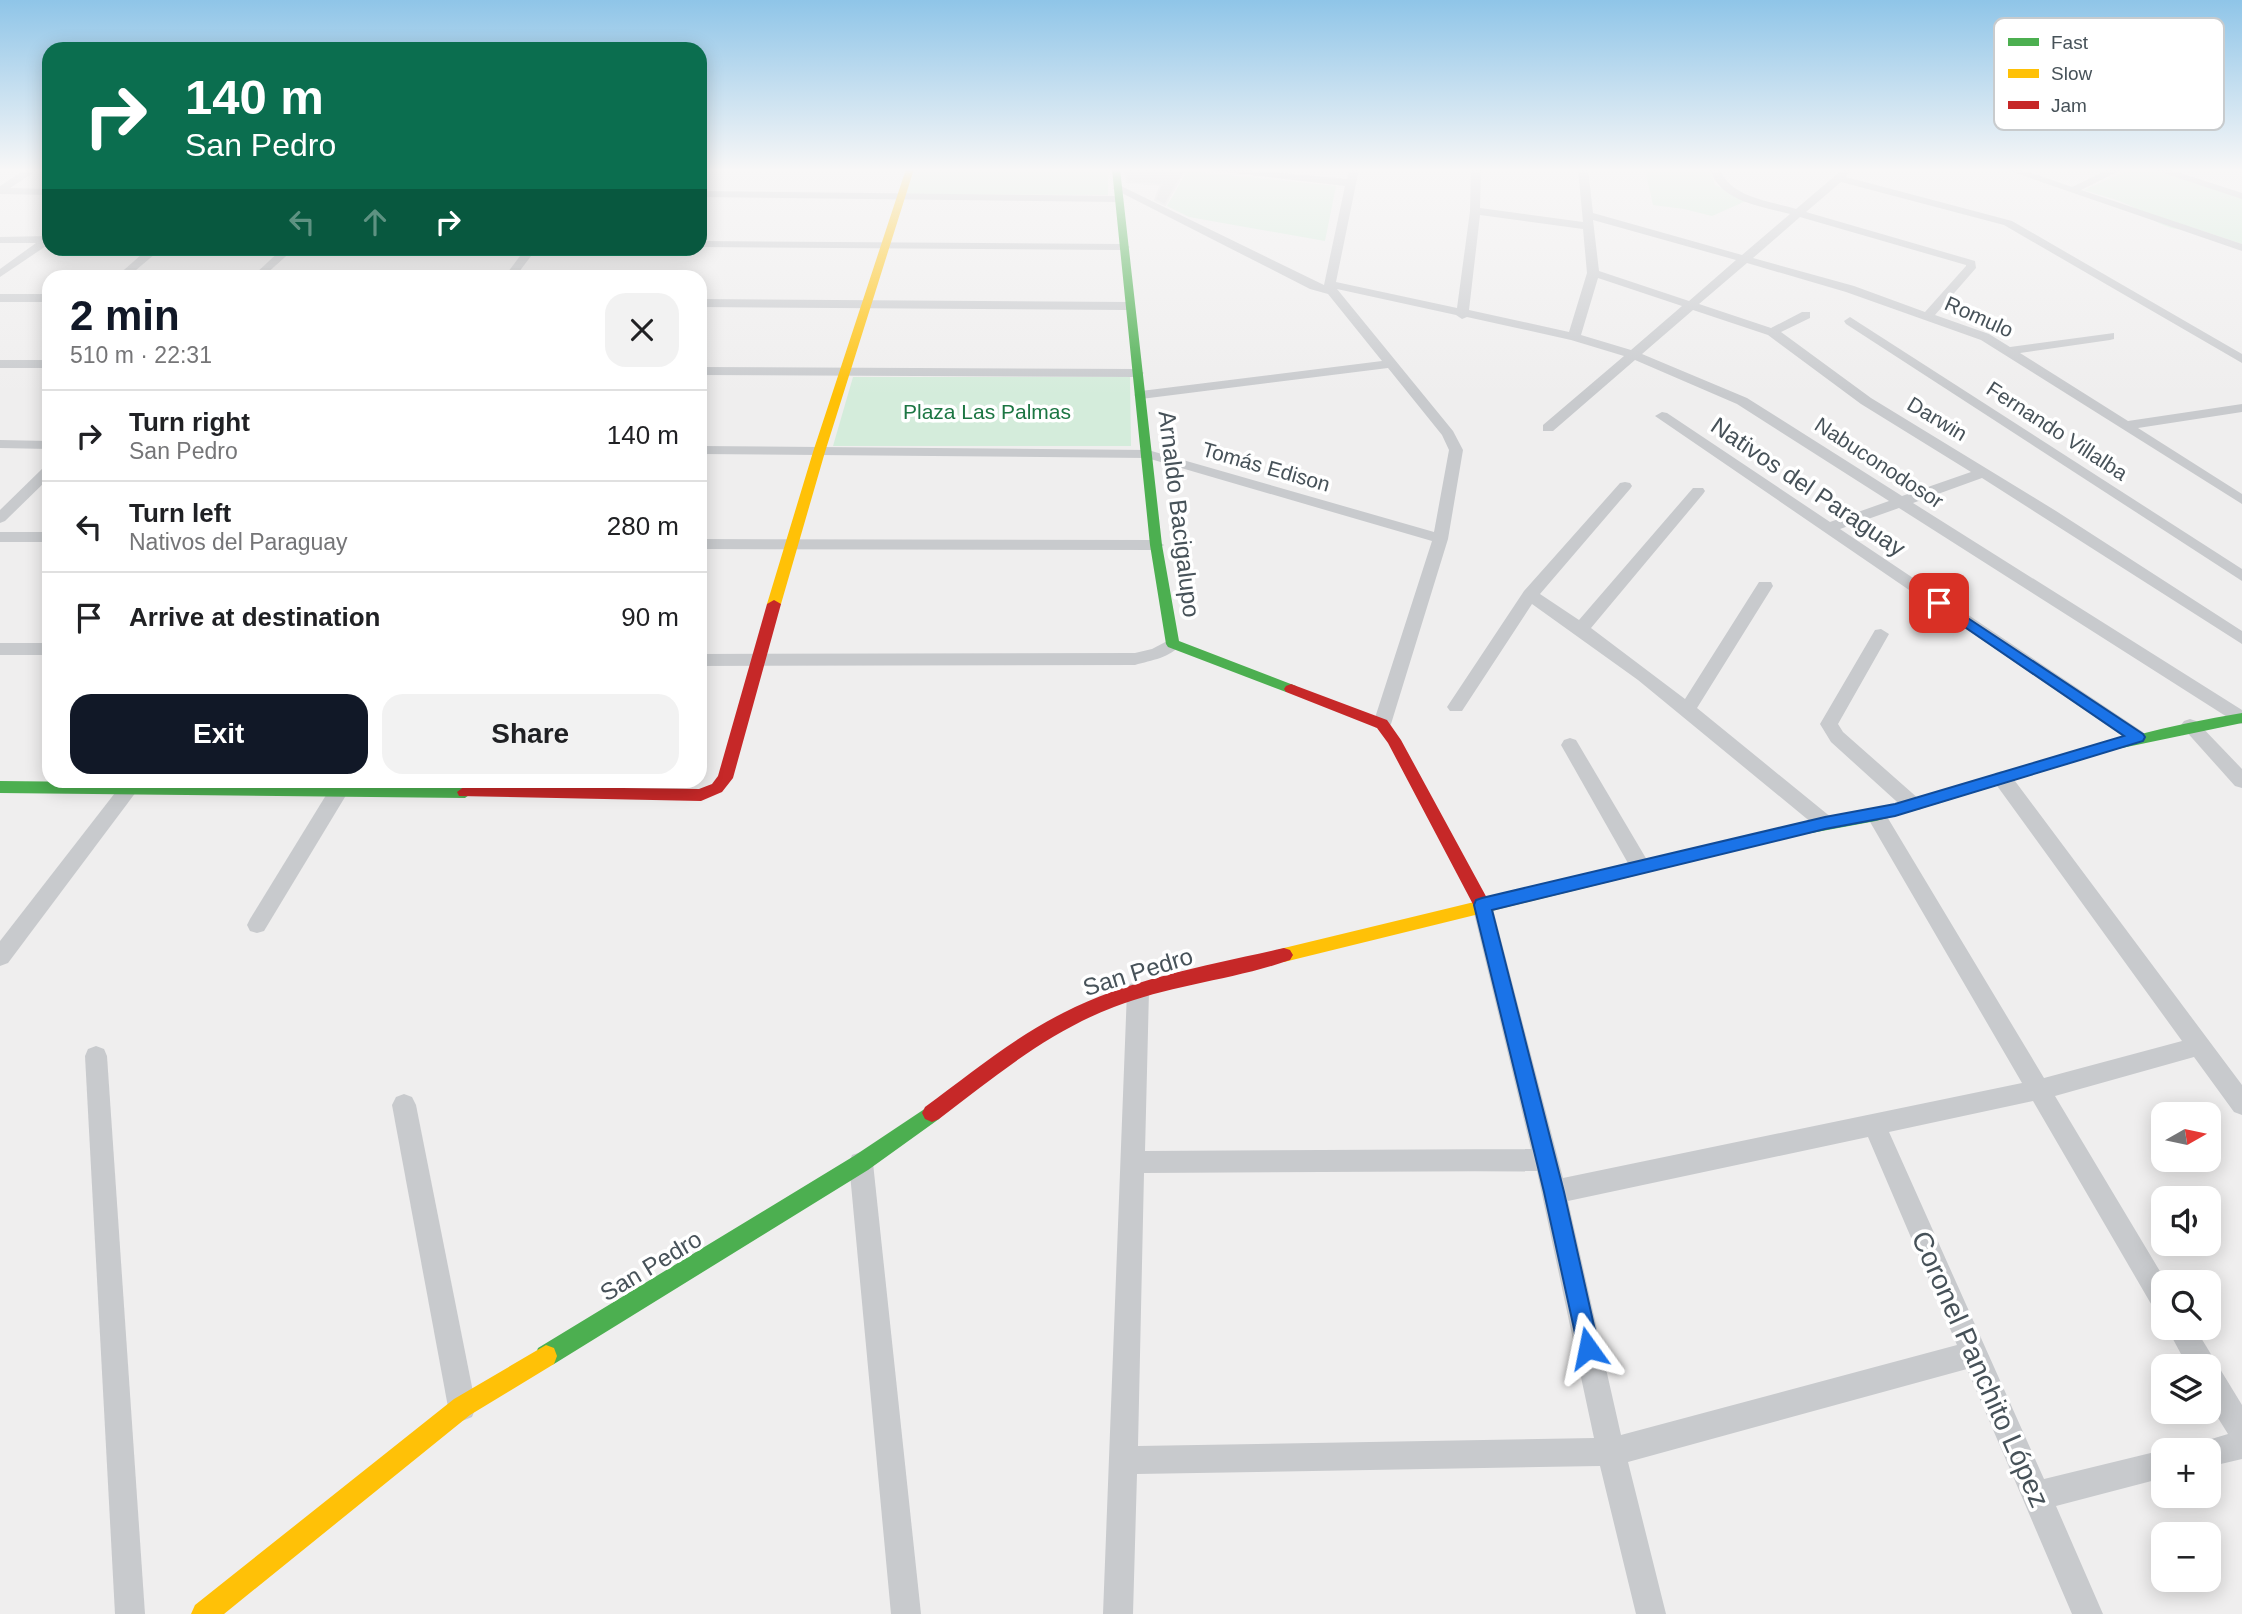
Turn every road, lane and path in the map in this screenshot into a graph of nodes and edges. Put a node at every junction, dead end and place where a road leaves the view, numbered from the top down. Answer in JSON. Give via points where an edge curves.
{"nodes":[{"id":1,"x":42,"y":244,"type":"edge"},
{"id":2,"x":730,"y":244,"type":"edge"},
{"id":3,"x":1226,"y":244,"type":"edge"},
{"id":4,"x":1339,"y":244,"type":"edge"},
{"id":5,"x":1471,"y":244,"type":"edge"},
{"id":6,"x":1590,"y":244,"type":"edge"},
{"id":7,"x":1682,"y":244,"type":"edge"},
{"id":8,"x":1760,"y":244,"type":"edge"},
{"id":9,"x":1906,"y":244,"type":"edge"},
{"id":10,"x":2045,"y":244,"type":"edge"},
{"id":11,"x":885,"y":246,"type":"junction"},
{"id":12,"x":1124,"y":247,"type":"joint"},
{"id":13,"x":148,"y":256,"type":"edge"},
{"id":14,"x":281,"y":256,"type":"edge"},
{"id":15,"x":526,"y":256,"type":"edge"},
{"id":16,"x":1742,"y":260,"type":"junction"},
{"id":17,"x":130,"y":270,"type":"edge"},
{"id":18,"x":265,"y":270,"type":"edge"},
{"id":19,"x":515,"y":270,"type":"edge"},
{"id":20,"x":1593,"y":273,"type":"junction"},
{"id":21,"x":0,"y":274,"type":"edge"},
{"id":22,"x":1331,"y":287,"type":"junction"},
{"id":23,"x":0,"y":298,"type":"edge"},
{"id":24,"x":42,"y":298,"type":"edge"},
{"id":25,"x":707,"y":303,"type":"edge"},
{"id":26,"x":866,"y":304,"type":"junction"},
{"id":27,"x":1693,"y":305,"type":"junction"},
{"id":28,"x":1129,"y":306,"type":"junction"},
{"id":29,"x":1462,"y":315,"type":"junction"},
{"id":30,"x":1806,"y":315,"type":"dead end"},
{"id":31,"x":1928,"y":316,"type":"junction"},
{"id":32,"x":1850,"y":321,"type":"dead end"},
{"id":33,"x":1772,"y":332,"type":"junction"},
{"id":34,"x":2110,"y":336,"type":"dead end"},
{"id":35,"x":1574,"y":337,"type":"junction"},
{"id":36,"x":2010,"y":351,"type":"junction"},
{"id":37,"x":1631,"y":354,"type":"junction"},
{"id":38,"x":2242,"y":359,"type":"edge"},
{"id":39,"x":0,"y":364,"type":"edge"},
{"id":40,"x":42,"y":364,"type":"edge"},
{"id":41,"x":1393,"y":364,"type":"junction"},
{"id":42,"x":707,"y":371,"type":"edge"},
{"id":43,"x":845,"y":372,"type":"junction"},
{"id":44,"x":1137,"y":373,"type":"junction"},
{"id":45,"x":1140,"y":395,"type":"junction"},
{"id":46,"x":2242,"y":408,"type":"edge"},
{"id":47,"x":1662,"y":416,"type":"dead end"},
{"id":48,"x":2125,"y":426,"type":"junction"},
{"id":49,"x":1548,"y":428,"type":"dead end"},
{"id":50,"x":0,"y":444,"type":"edge"},
{"id":51,"x":42,"y":444,"type":"edge"},
{"id":52,"x":707,"y":450,"type":"edge"},
{"id":53,"x":819,"y":452,"type":"junction"},
{"id":54,"x":1148,"y":454,"type":"junction"},
{"id":55,"x":1983,"y":472,"type":"junction"},
{"id":56,"x":42,"y":477,"type":"edge"},
{"id":57,"x":1625,"y":486,"type":"dead end"},
{"id":58,"x":1698,"y":491,"type":"dead end"},
{"id":59,"x":2242,"y":500,"type":"edge"},
{"id":60,"x":1900,"y":502,"type":"junction"},
{"id":61,"x":0,"y":518,"type":"edge"},
{"id":62,"x":1828,"y":528,"type":"junction"},
{"id":63,"x":0,"y":537,"type":"edge"},
{"id":64,"x":42,"y":537,"type":"edge"},
{"id":65,"x":1440,"y":539,"type":"junction"},
{"id":66,"x":707,"y":544,"type":"edge"},
{"id":67,"x":791,"y":545,"type":"junction"},
{"id":68,"x":1156,"y":545,"type":"junction"},
{"id":69,"x":2242,"y":576,"type":"edge"},
{"id":70,"x":1765,"y":586,"type":"dead end"},
{"id":71,"x":1530,"y":595,"type":"junction"},
{"id":72,"x":1582,"y":628,"type":"junction"},
{"id":73,"x":1881,"y":634,"type":"dead end"},
{"id":74,"x":2242,"y":639,"type":"edge"},
{"id":75,"x":1173,"y":644,"type":"junction"},
{"id":76,"x":0,"y":649,"type":"edge"},
{"id":77,"x":42,"y":649,"type":"edge"},
{"id":78,"x":707,"y":660,"type":"edge"},
{"id":79,"x":757,"y":661,"type":"junction"},
{"id":80,"x":1456,"y":707,"type":"dead end"},
{"id":81,"x":1688,"y":709,"type":"junction"},
{"id":82,"x":2242,"y":718,"type":"edge"},
{"id":83,"x":1382,"y":724,"type":"junction"},
{"id":84,"x":2190,"y":725,"type":"junction"},
{"id":85,"x":2137,"y":737,"type":"junction"},
{"id":86,"x":1570,"y":745,"type":"dead end"},
{"id":87,"x":2002,"y":778,"type":"junction"},
{"id":88,"x":2242,"y":781,"type":"edge"},
{"id":89,"x":42,"y":786,"type":"edge"},
{"id":90,"x":0,"y":787,"type":"edge"},
{"id":91,"x":131,"y":788,"type":"edge"},
{"id":92,"x":236,"y":788,"type":"edge"},
{"id":93,"x":338,"y":792,"type":"junction"},
{"id":94,"x":1913,"y":805,"type":"junction"},
{"id":95,"x":1876,"y":815,"type":"junction"},
{"id":96,"x":1825,"y":823,"type":"junction"},
{"id":97,"x":1640,"y":866,"type":"junction"},
{"id":98,"x":1482,"y":905,"type":"junction"},
{"id":99,"x":257,"y":925,"type":"dead end"},
{"id":100,"x":0,"y":957,"type":"edge"},
{"id":101,"x":1138,"y":991,"type":"junction"},
{"id":102,"x":2199,"y":1046,"type":"junction"},
{"id":103,"x":96,"y":1056,"type":"dead end"},
{"id":104,"x":2037,"y":1090,"type":"junction"},
{"id":105,"x":2242,"y":1104,"type":"edge"},
{"id":106,"x":404,"y":1105,"type":"dead end"},
{"id":107,"x":1874,"y":1124,"type":"junction"},
{"id":108,"x":1546,"y":1160,"type":"junction"},
{"id":109,"x":1132,"y":1162,"type":"junction"},
{"id":110,"x":862,"y":1163,"type":"junction"},
{"id":111,"x":1554,"y":1192,"type":"junction"},
{"id":112,"x":2151,"y":1280,"type":"edge"},
{"id":113,"x":1973,"y":1353,"type":"junction"},
{"id":114,"x":2221,"y":1396,"type":"edge"},
{"id":115,"x":462,"y":1407,"type":"junction"},
{"id":116,"x":2242,"y":1431,"type":"edge"},
{"id":117,"x":2242,"y":1444,"type":"edge"},
{"id":118,"x":2221,"y":1450,"type":"edge"},
{"id":119,"x":1611,"y":1452,"type":"junction"},
{"id":120,"x":1125,"y":1460,"type":"junction"},
{"id":121,"x":2151,"y":1467,"type":"edge"},
{"id":122,"x":2036,"y":1496,"type":"junction"},
{"id":123,"x":130,"y":1614,"type":"edge"},
{"id":124,"x":204,"y":1614,"type":"edge"},
{"id":125,"x":906,"y":1614,"type":"edge"},
{"id":126,"x":1118,"y":1614,"type":"edge"},
{"id":127,"x":1651,"y":1614,"type":"edge"},
{"id":128,"x":2088,"y":1614,"type":"edge"}],
"edges":[{"from":1,"to":21,"type":"street"},
{"from":2,"to":11,"type":"street"},
{"from":3,"to":22,"type":"street","name":"Nabuconodosor","via":[[1314,286]]},
{"from":4,"to":22,"type":"street"},
{"from":5,"to":29,"type":"street"},
{"from":6,"to":20,"type":"street"},
{"from":7,"to":16,"type":"street","name":"Romulo"},
{"from":8,"to":16,"type":"street"},
{"from":9,"to":31,"type":"street","via":[[1972,266]]},
{"from":10,"to":38,"type":"street"},
{"from":11,"to":12,"type":"street"},
{"from":11,"to":26,"type":"street"},
{"from":12,"to":28,"type":"street","name":"Arnaldo Bacigalupo"},
{"from":13,"to":17,"type":"street"},
{"from":14,"to":18,"type":"street"},
{"from":15,"to":19,"type":"street"},
{"from":16,"to":27,"type":"street"},
{"from":16,"to":31,"type":"street","name":"Romulo"},
{"from":20,"to":27,"type":"street","name":"Darwin"},
{"from":20,"to":35,"type":"street"},
{"from":22,"to":29,"type":"street","name":"Nabuconodosor"},
{"from":22,"to":41,"type":"street"},
{"from":23,"to":24,"type":"street"},
{"from":25,"to":26,"type":"street"},
{"from":26,"to":28,"type":"street"},
{"from":26,"to":43,"type":"street"},
{"from":27,"to":33,"type":"street","name":"Darwin"},
{"from":27,"to":37,"type":"street"},
{"from":28,"to":44,"type":"street","name":"Arnaldo Bacigalupo"},
{"from":29,"to":35,"type":"street","name":"Nabuconodosor"},
{"from":30,"to":33,"type":"street"},
{"from":31,"to":36,"type":"street","name":"Romulo"},
{"from":32,"to":69,"type":"street","name":"Fernando Villalba"},
{"from":33,"to":55,"type":"street","name":"Darwin","via":[[1866,401]]},
{"from":34,"to":36,"type":"street"},
{"from":35,"to":37,"type":"street","name":"Nabuconodosor"},
{"from":36,"to":48,"type":"street","name":"Romulo"},
{"from":37,"to":49,"type":"street"},
{"from":37,"to":60,"type":"street","name":"Nabuconodosor","via":[[1742,401]]},
{"from":39,"to":40,"type":"street"},
{"from":41,"to":45,"type":"street"},
{"from":41,"to":65,"type":"street","via":[[1456,450]]},
{"from":42,"to":43,"type":"street"},
{"from":43,"to":44,"type":"street"},
{"from":43,"to":53,"type":"street"},
{"from":44,"to":45,"type":"street","name":"Arnaldo Bacigalupo"},
{"from":45,"to":54,"type":"street","name":"Arnaldo Bacigalupo"},
{"from":46,"to":48,"type":"street"},
{"from":47,"to":62,"type":"street","name":"Nativos del Paraguay"},
{"from":48,"to":59,"type":"street","name":"Romulo"},
{"from":50,"to":51,"type":"street"},
{"from":52,"to":53,"type":"street","name":"Tomás Edison"},
{"from":53,"to":54,"type":"street","name":"Tomás Edison"},
{"from":53,"to":67,"type":"street"},
{"from":54,"to":65,"type":"street","name":"Tomás Edison"},
{"from":54,"to":68,"type":"street","name":"Arnaldo Bacigalupo"},
{"from":55,"to":60,"type":"street"},
{"from":55,"to":74,"type":"street","name":"Darwin"},
{"from":56,"to":61,"type":"street"},
{"from":57,"to":71,"type":"street"},
{"from":58,"to":72,"type":"street"},
{"from":60,"to":62,"type":"street"},
{"from":60,"to":82,"type":"street","name":"Nabuconodosor"},
{"from":62,"to":85,"type":"street","name":"Nativos del Paraguay"},
{"from":63,"to":64,"type":"street"},
{"from":65,"to":83,"type":"street"},
{"from":66,"to":67,"type":"street"},
{"from":67,"to":68,"type":"street"},
{"from":67,"to":79,"type":"street"},
{"from":68,"to":75,"type":"street","name":"Arnaldo Bacigalupo"},
{"from":70,"to":81,"type":"street"},
{"from":71,"to":72,"type":"street"},
{"from":71,"to":80,"type":"street"},
{"from":72,"to":81,"type":"street"},
{"from":73,"to":94,"type":"street","via":[[1829,724],[1837,737]]},
{"from":75,"to":79,"type":"street","via":[[1135,659]]},
{"from":75,"to":83,"type":"street","name":"Arnaldo Bacigalupo"},
{"from":76,"to":77,"type":"street"},
{"from":78,"to":79,"type":"street"},
{"from":79,"to":93,"type":"street","via":[[725,778],[717,788],[701,795]]},
{"from":81,"to":96,"type":"street"},
{"from":82,"to":84,"type":"street","name":"San Pedro"},
{"from":83,"to":98,"type":"street"},
{"from":84,"to":85,"type":"street","name":"San Pedro"},
{"from":84,"to":88,"type":"street"},
{"from":85,"to":87,"type":"street","name":"San Pedro"},
{"from":86,"to":97,"type":"street"},
{"from":87,"to":94,"type":"street","name":"San Pedro"},
{"from":87,"to":102,"type":"street"},
{"from":89,"to":90,"type":"street"},
{"from":91,"to":100,"type":"street"},
{"from":92,"to":93,"type":"street"},
{"from":93,"to":99,"type":"street"},
{"from":94,"to":95,"type":"street","name":"San Pedro"},
{"from":95,"to":96,"type":"street","name":"San Pedro"},
{"from":95,"to":104,"type":"street"},
{"from":96,"to":97,"type":"street","name":"San Pedro"},
{"from":97,"to":98,"type":"street","name":"San Pedro"},
{"from":98,"to":101,"type":"street","name":"San Pedro"},
{"from":98,"to":108,"type":"street"},
{"from":101,"to":109,"type":"street"},
{"from":101,"to":110,"type":"street","name":"San Pedro","via":[[1086,1010],[1030,1042]]},
{"from":102,"to":104,"type":"street"},
{"from":102,"to":105,"type":"street"},
{"from":103,"to":123,"type":"street"},
{"from":104,"to":107,"type":"street"},
{"from":104,"to":112,"type":"street"},
{"from":106,"to":115,"type":"street"},
{"from":107,"to":111,"type":"street"},
{"from":107,"to":113,"type":"street","name":"Coronel Panchito López"},
{"from":108,"to":109,"type":"street"},
{"from":108,"to":111,"type":"street"},
{"from":109,"to":120,"type":"street"},
{"from":110,"to":115,"type":"street","name":"San Pedro"},
{"from":110,"to":125,"type":"street"},
{"from":111,"to":119,"type":"street"},
{"from":113,"to":119,"type":"street"},
{"from":113,"to":122,"type":"street","name":"Coronel Panchito López"},
{"from":114,"to":116,"type":"street"},
{"from":115,"to":124,"type":"street","name":"San Pedro"},
{"from":117,"to":118,"type":"street"},
{"from":119,"to":120,"type":"street"},
{"from":119,"to":127,"type":"street"},
{"from":120,"to":126,"type":"street"},
{"from":121,"to":122,"type":"street"},
{"from":122,"to":128,"type":"street","name":"Coronel Panchito López"}]}
